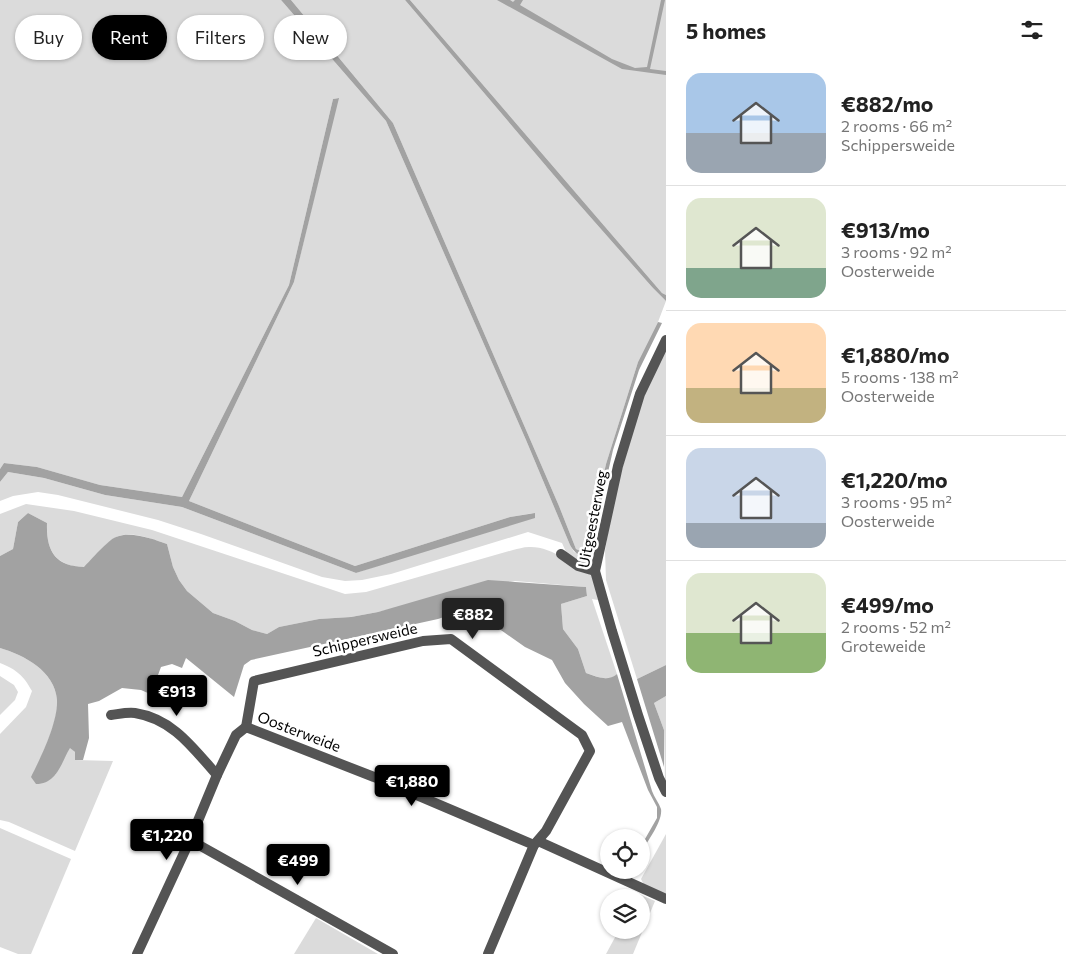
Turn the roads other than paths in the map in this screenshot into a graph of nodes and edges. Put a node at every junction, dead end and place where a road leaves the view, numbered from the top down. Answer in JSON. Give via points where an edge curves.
{"nodes":[{"id":1,"x":666,"y":340,"type":"edge"},
{"id":2,"x":561,"y":554,"type":"dead end"},
{"id":3,"x":595,"y":571,"type":"junction"},
{"id":4,"x":111,"y":715,"type":"dead end"},
{"id":5,"x":246,"y":727,"type":"junction"},
{"id":6,"x":217,"y":775,"type":"junction"},
{"id":7,"x":666,"y":792,"type":"edge"},
{"id":8,"x":190,"y":840,"type":"junction"},
{"id":9,"x":536,"y":843,"type":"junction"},
{"id":10,"x":666,"y":898,"type":"edge"},
{"id":11,"x":137,"y":954,"type":"edge"},
{"id":12,"x":393,"y":954,"type":"edge"},
{"id":13,"x":488,"y":954,"type":"edge"}],
"edges":[{"from":1,"to":3,"type":"street","name":"Uitgeesterweg","via":[[640,394],[626,439]]},
{"from":2,"to":3,"type":"street","via":[[578,566]]},
{"from":3,"to":7,"type":"street","name":"Uitgeesterweg","via":[[658,778]]},
{"from":4,"to":6,"type":"street","via":[[134,713],[161,720],[183,738]]},
{"from":5,"to":6,"type":"street","name":"Oosterweide","via":[[236,735]]},
{"from":5,"to":9,"type":"street","name":"Oosterweide"},
{"from":5,"to":9,"type":"street","name":"Schippersweide","via":[[254,681],[423,641],[452,639],[582,735],[590,751],[546,831]]},
{"from":6,"to":8,"type":"street","name":"Oosterweide"},
{"from":8,"to":11,"type":"street","name":"Oosterweide"},
{"from":8,"to":12,"type":"street"},
{"from":9,"to":10,"type":"street","name":"Oosterweide"},
{"from":9,"to":13,"type":"street"}]}
